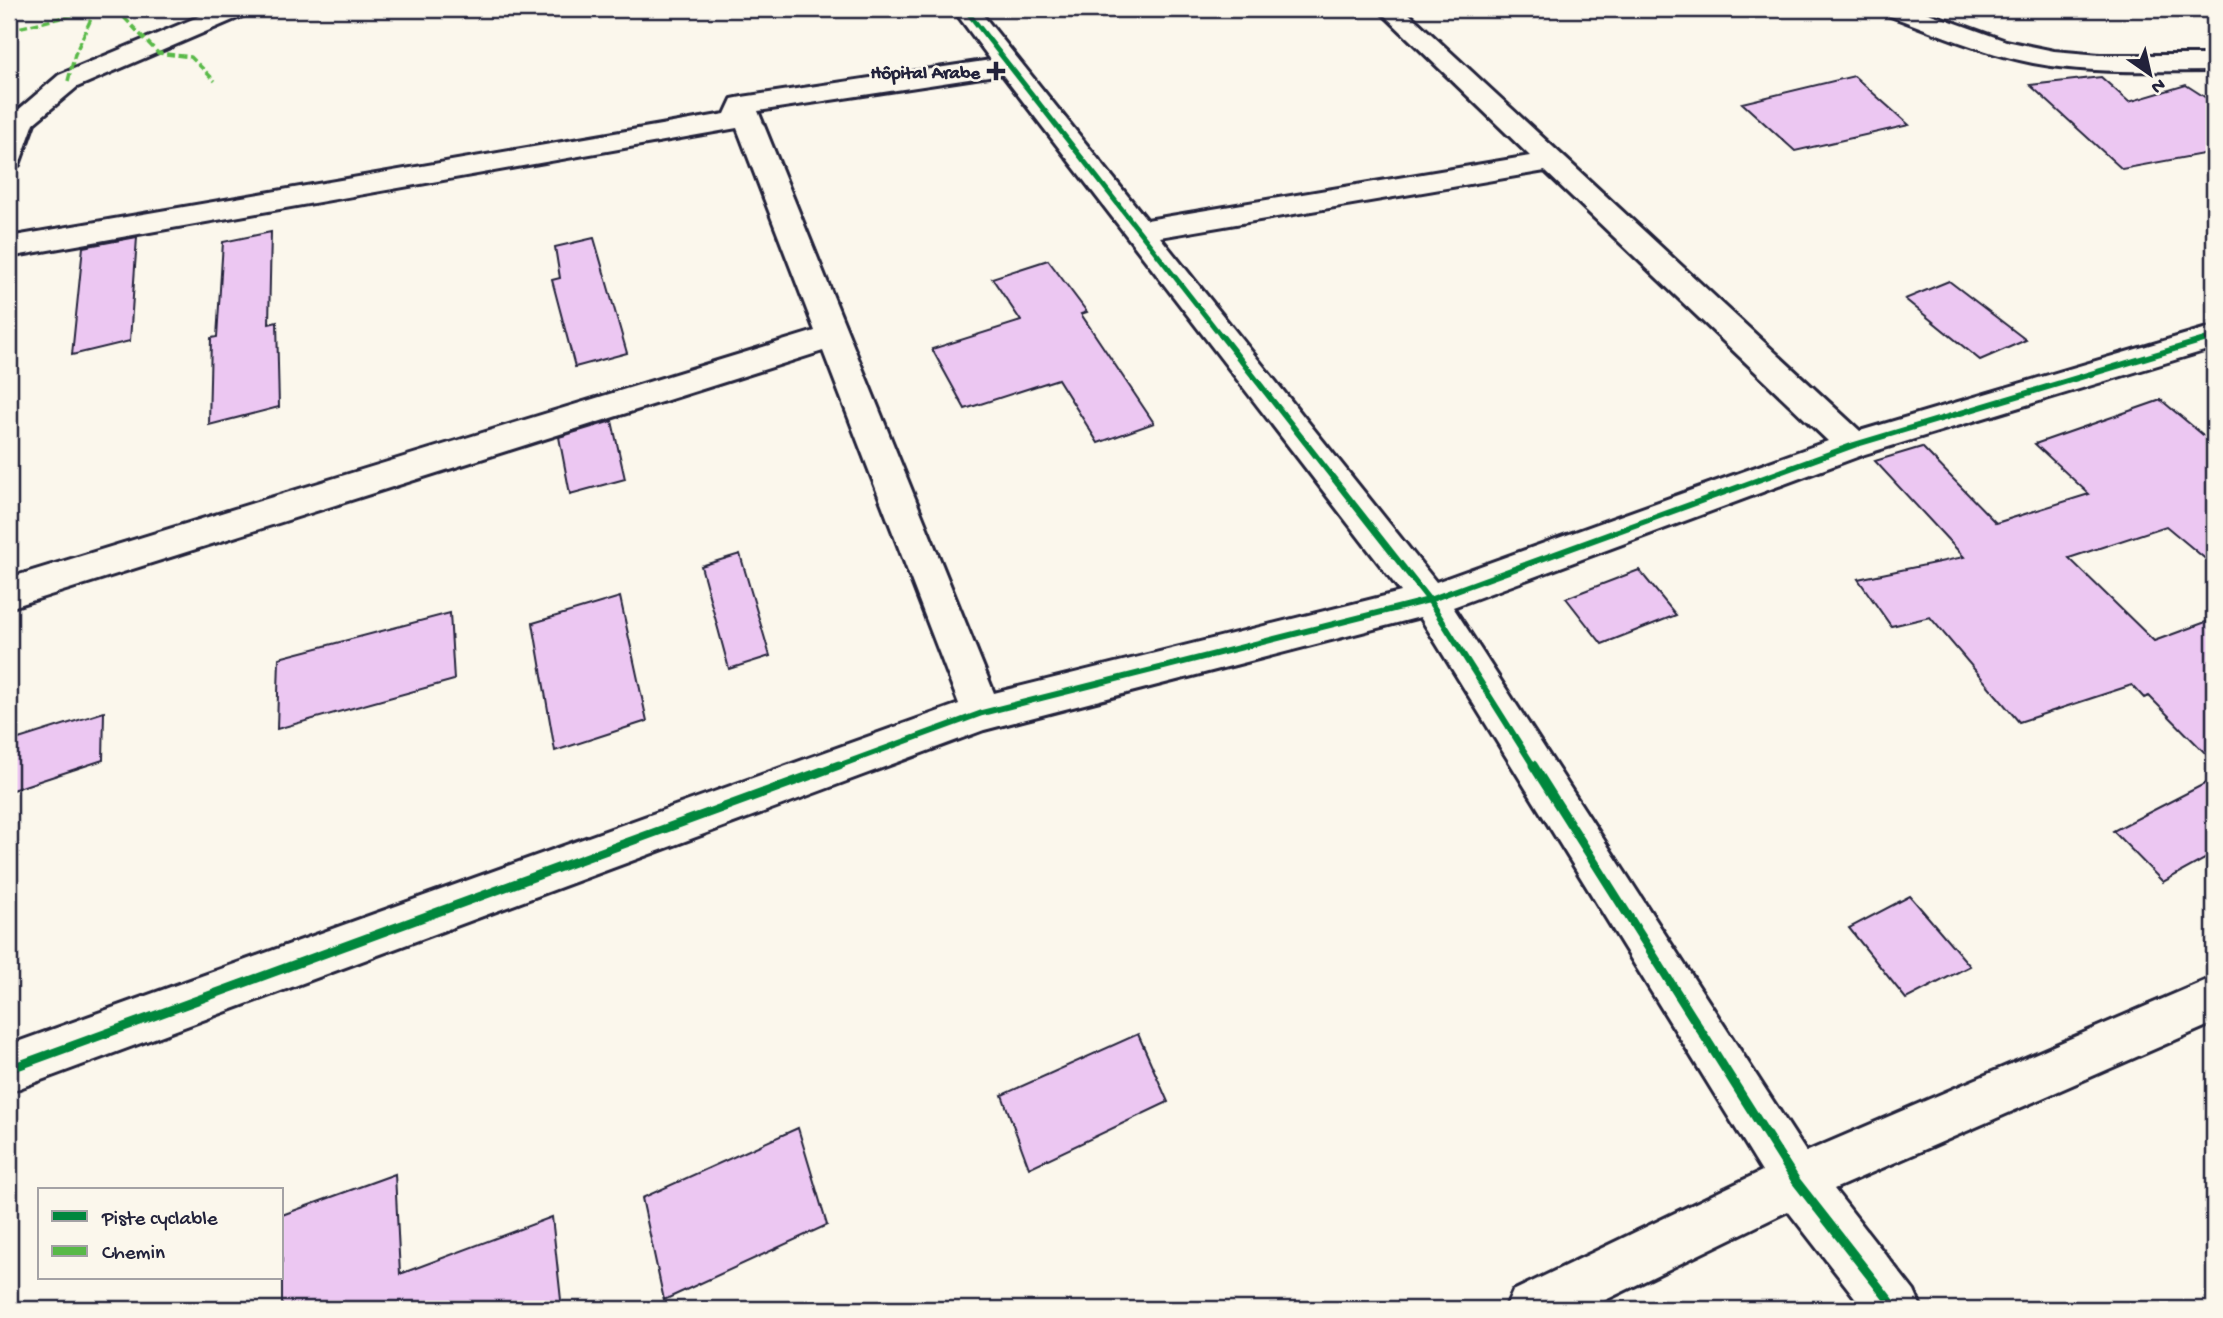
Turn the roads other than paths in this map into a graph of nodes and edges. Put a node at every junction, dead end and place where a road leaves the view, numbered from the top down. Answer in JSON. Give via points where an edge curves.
{"nodes":[{"id":1,"x":238,"y":9,"type":"edge"},
{"id":2,"x":965,"y":9,"type":"edge"},
{"id":3,"x":1390,"y":9,"type":"edge"},
{"id":4,"x":1894,"y":9,"type":"edge"},
{"id":5,"x":2214,"y":63,"type":"edge"},
{"id":6,"x":1009,"y":65,"type":"junction"},
{"id":7,"x":742,"y":105,"type":"junction"},
{"id":8,"x":9,"y":159,"type":"edge"},
{"id":9,"x":1552,"y":161,"type":"junction"},
{"id":10,"x":1139,"y":231,"type":"junction"},
{"id":11,"x":9,"y":247,"type":"edge"},
{"id":12,"x":833,"y":337,"type":"junction"},
{"id":13,"x":2214,"y":337,"type":"edge"},
{"id":14,"x":1854,"y":444,"type":"junction"},
{"id":15,"x":9,"y":593,"type":"edge"},
{"id":16,"x":1429,"y":600,"type":"junction"},
{"id":17,"x":982,"y":713,"type":"junction"},
{"id":18,"x":2214,"y":1000,"type":"edge"},
{"id":19,"x":9,"y":1069,"type":"edge"},
{"id":20,"x":1796,"y":1181,"type":"junction"},
{"id":21,"x":1531,"y":1309,"type":"edge"},
{"id":22,"x":1896,"y":1309,"type":"edge"}],
"edges":[{"from":1,"to":8,"type":"street","via":[[68,81],[21,120]]},
{"from":2,"to":6,"type":"street"},
{"from":3,"to":9,"type":"street"},
{"from":4,"to":5,"type":"street","via":[[2030,55],[2072,61]]},
{"from":6,"to":7,"type":"street"},
{"from":6,"to":10,"type":"street"},
{"from":7,"to":11,"type":"street","via":[[737,120]]},
{"from":7,"to":12,"type":"street"},
{"from":9,"to":10,"type":"street"},
{"from":9,"to":14,"type":"street"},
{"from":10,"to":16,"type":"street"},
{"from":12,"to":15,"type":"street"},
{"from":12,"to":17,"type":"street"},
{"from":13,"to":14,"type":"street"},
{"from":14,"to":16,"type":"street"},
{"from":16,"to":17,"type":"street"},
{"from":16,"to":20,"type":"street"},
{"from":17,"to":19,"type":"street"},
{"from":18,"to":20,"type":"street"},
{"from":20,"to":21,"type":"street"},
{"from":20,"to":22,"type":"street"}]}
